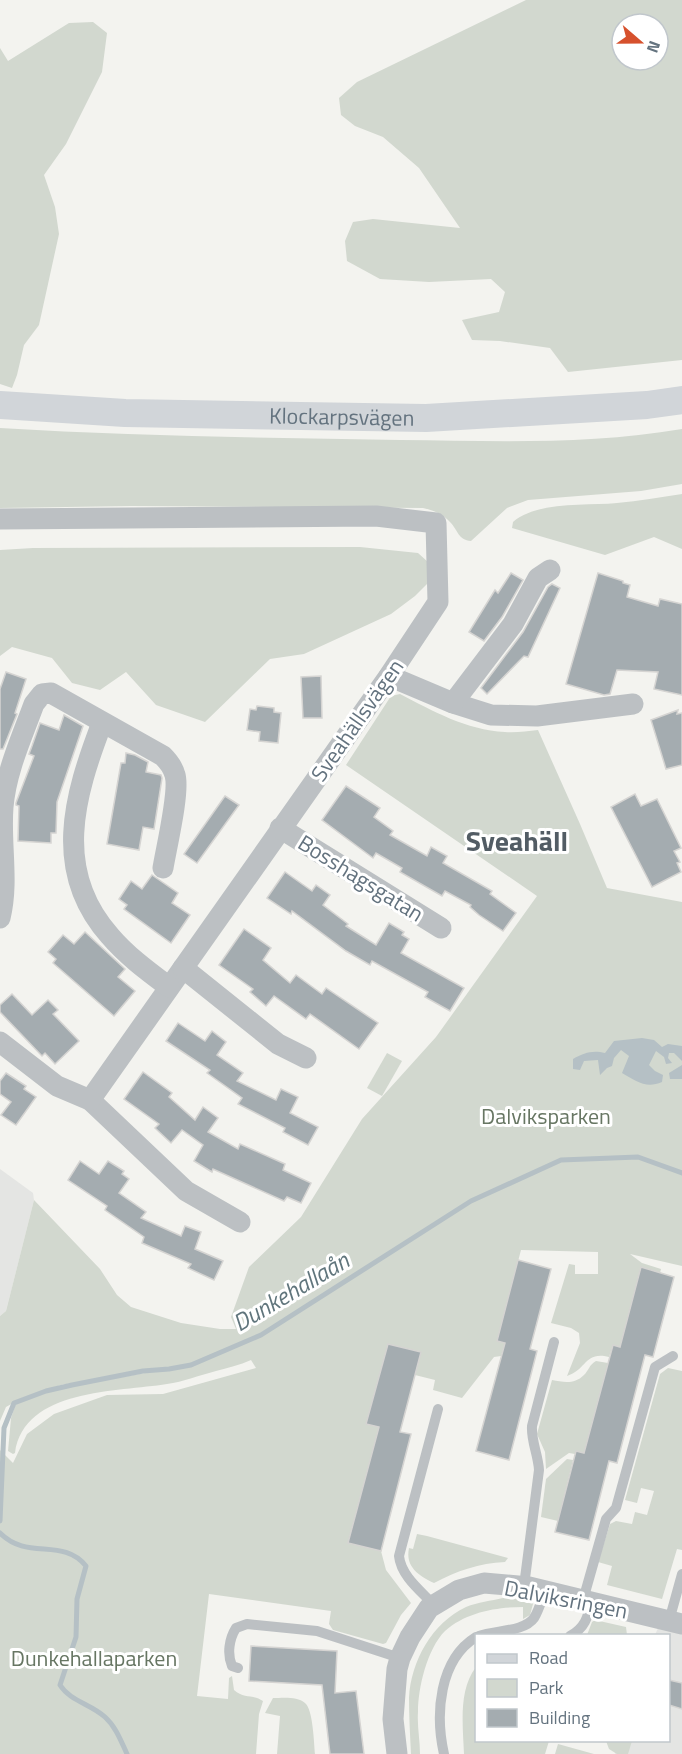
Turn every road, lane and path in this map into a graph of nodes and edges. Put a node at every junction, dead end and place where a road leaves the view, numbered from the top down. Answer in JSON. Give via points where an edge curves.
{"nodes":[{"id":1,"x":682,"y":400,"type":"edge"},
{"id":2,"x":0,"y":405,"type":"edge"},
{"id":3,"x":0,"y":519,"type":"edge"},
{"id":4,"x":550,"y":570,"type":"dead end"},
{"id":5,"x":389,"y":676,"type":"junction"},
{"id":6,"x":453,"y":703,"type":"junction"},
{"id":7,"x":633,"y":704,"type":"dead end"},
{"id":8,"x":102,"y":723,"type":"junction"},
{"id":9,"x":280,"y":828,"type":"junction"},
{"id":10,"x":163,"y":868,"type":"dead end"},
{"id":11,"x":0,"y":918,"type":"edge"},
{"id":12,"x":441,"y":928,"type":"dead end"},
{"id":13,"x":183,"y":968,"type":"junction"},
{"id":14,"x":169,"y":987,"type":"junction"},
{"id":15,"x":0,"y":1042,"type":"edge"},
{"id":16,"x":306,"y":1058,"type":"dead end"},
{"id":17,"x":90,"y":1100,"type":"junction"},
{"id":18,"x":240,"y":1222,"type":"dead end"},
{"id":19,"x":554,"y":1342,"type":"dead end"},
{"id":20,"x":673,"y":1356,"type":"dead end"},
{"id":21,"x":438,"y":1409,"type":"dead end"},
{"id":22,"x":682,"y":1575,"type":"edge"},
{"id":23,"x":535,"y":1588,"type":"junction"},
{"id":24,"x":587,"y":1601,"type":"junction"},
{"id":25,"x":434,"y":1605,"type":"junction"},
{"id":26,"x":675,"y":1622,"type":"edge"},
{"id":27,"x":483,"y":1634,"type":"edge"},
{"id":28,"x":572,"y":1634,"type":"edge"},
{"id":29,"x":475,"y":1638,"type":"edge"},
{"id":30,"x":400,"y":1658,"type":"junction"},
{"id":31,"x":238,"y":1668,"type":"dead end"},
{"id":32,"x":397,"y":1754,"type":"edge"},
{"id":33,"x":444,"y":1754,"type":"edge"}],
"edges":[{"from":1,"to":2,"type":"street","name":"Klockarpsvägen","via":[[426,418],[124,413]]},
{"from":3,"to":5,"type":"street","name":"Sveahällsvägen","via":[[376,516],[436,523],[438,602]]},
{"from":4,"to":6,"type":"street","via":[[538,578],[513,624]]},
{"from":5,"to":6,"type":"street"},
{"from":5,"to":9,"type":"street","name":"Sveahällsvägen"},
{"from":6,"to":7,"type":"street","via":[[491,715],[537,716]]},
{"from":8,"to":10,"type":"street","via":[[171,764],[176,795]]},
{"from":8,"to":11,"type":"street","via":[[51,693],[42,694],[34,704],[3,807],[4,887]]},
{"from":8,"to":14,"type":"street","via":[[78,795],[72,836],[78,882],[92,913],[110,936]]},
{"from":9,"to":12,"type":"street","name":"Bosshagsgatan"},
{"from":9,"to":13,"type":"street","name":"Sveahällsvägen"},
{"from":13,"to":14,"type":"street","name":"Sveahällsvägen"},
{"from":13,"to":16,"type":"street","via":[[278,1044]]},
{"from":14,"to":17,"type":"street","name":"Sveahällsvägen"},
{"from":15,"to":17,"type":"street","via":[[57,1086]]},
{"from":17,"to":18,"type":"street","via":[[186,1191]]},
{"from":19,"to":23,"type":"lane","via":[[531,1437],[540,1470]]},
{"from":20,"to":24,"type":"lane","via":[[655,1367],[616,1508],[606,1518]]},
{"from":21,"to":25,"type":"lane","via":[[399,1556],[406,1576]]},
{"from":22,"to":26,"type":"lane"},
{"from":23,"to":24,"type":"street","name":"Dalviksringen"},
{"from":23,"to":25,"type":"street","name":"Dalviksringen","via":[[484,1583],[459,1590]]},
{"from":23,"to":27,"type":"lane","via":[[537,1612],[533,1620],[525,1626]]},
{"from":24,"to":26,"type":"street","name":"Dalviksringen"},
{"from":24,"to":28,"type":"lane","via":[[584,1625]]},
{"from":25,"to":30,"type":"street","name":"Dalviksringen"},
{"from":29,"to":33,"type":"lane","via":[[458,1652],[446,1678],[440,1713]]},
{"from":30,"to":31,"type":"lane","via":[[317,1631],[247,1624],[236,1628],[231,1638],[229,1659]]},
{"from":30,"to":32,"type":"street","name":"Dalviksringen","via":[[393,1719]]}]}
